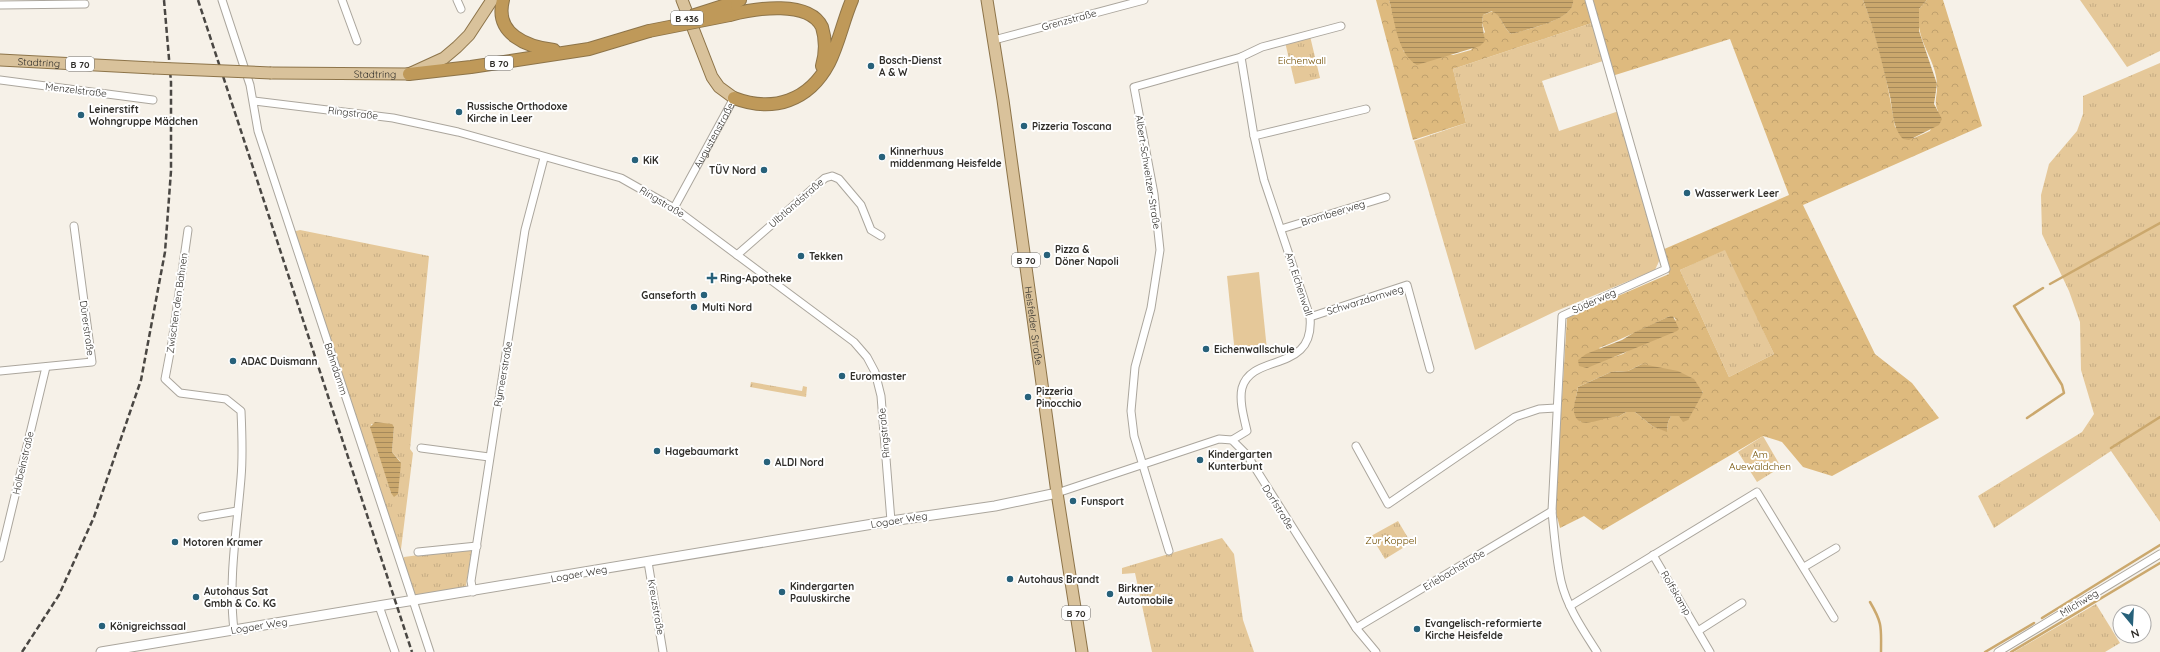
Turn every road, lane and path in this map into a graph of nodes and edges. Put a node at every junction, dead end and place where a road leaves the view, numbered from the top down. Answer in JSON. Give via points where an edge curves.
{"nodes":[{"id":1,"x":222,"y":0,"type":"edge"},
{"id":2,"x":342,"y":0,"type":"edge"},
{"id":3,"x":457,"y":0,"type":"edge"},
{"id":4,"x":492,"y":0,"type":"edge"},
{"id":5,"x":503,"y":0,"type":"edge"},
{"id":6,"x":682,"y":0,"type":"edge"},
{"id":7,"x":740,"y":0,"type":"edge"},
{"id":8,"x":852,"y":0,"type":"edge"},
{"id":9,"x":987,"y":0,"type":"edge"},
{"id":10,"x":1144,"y":0,"type":"edge"},
{"id":11,"x":1589,"y":0,"type":"edge"},
{"id":12,"x":85,"y":4,"type":"dead end"},
{"id":13,"x":0,"y":5,"type":"edge"},
{"id":14,"x":461,"y":9,"type":"dead end"},
{"id":15,"x":728,"y":10,"type":"junction"},
{"id":16,"x":1341,"y":26,"type":"dead end"},
{"id":17,"x":994,"y":40,"type":"junction"},
{"id":18,"x":357,"y":41,"type":"dead end"},
{"id":19,"x":589,"y":49,"type":"junction"},
{"id":20,"x":1241,"y":57,"type":"junction"},
{"id":21,"x":4,"y":60,"type":"edge"},
{"id":22,"x":409,"y":74,"type":"junction"},
{"id":23,"x":0,"y":80,"type":"edge"},
{"id":24,"x":816,"y":82,"type":"junction"},
{"id":25,"x":734,"y":98,"type":"junction"},
{"id":26,"x":153,"y":100,"type":"dead end"},
{"id":27,"x":254,"y":101,"type":"junction"},
{"id":28,"x":1366,"y":109,"type":"dead end"},
{"id":29,"x":1254,"y":136,"type":"junction"},
{"id":30,"x":544,"y":158,"type":"junction"},
{"id":31,"x":1386,"y":197,"type":"dead end"},
{"id":32,"x":674,"y":208,"type":"junction"},
{"id":33,"x":74,"y":226,"type":"dead end"},
{"id":34,"x":1281,"y":228,"type":"junction"},
{"id":35,"x":188,"y":230,"type":"dead end"},
{"id":36,"x":880,"y":236,"type":"dead end"},
{"id":37,"x":737,"y":255,"type":"junction"},
{"id":38,"x":1310,"y":317,"type":"junction"},
{"id":39,"x":46,"y":367,"type":"junction"},
{"id":40,"x":1430,"y":369,"type":"dead end"},
{"id":41,"x":0,"y":371,"type":"edge"},
{"id":42,"x":1556,"y":408,"type":"junction"},
{"id":43,"x":1232,"y":440,"type":"junction"},
{"id":44,"x":1356,"y":446,"type":"dead end"},
{"id":45,"x":422,"y":448,"type":"dead end"},
{"id":46,"x":489,"y":457,"type":"junction"},
{"id":47,"x":1143,"y":465,"type":"junction"},
{"id":48,"x":1057,"y":493,"type":"junction"},
{"id":49,"x":237,"y":511,"type":"junction"},
{"id":50,"x":1552,"y":511,"type":"junction"},
{"id":51,"x":202,"y":517,"type":"dead end"},
{"id":52,"x":891,"y":521,"type":"junction"},
{"id":53,"x":477,"y":546,"type":"junction"},
{"id":54,"x":1836,"y":548,"type":"dead end"},
{"id":55,"x":1169,"y":551,"type":"dead end"},
{"id":56,"x":418,"y":552,"type":"dead end"},
{"id":57,"x":2160,"y":554,"type":"edge"},
{"id":58,"x":1653,"y":555,"type":"junction"},
{"id":59,"x":0,"y":558,"type":"edge"},
{"id":60,"x":648,"y":562,"type":"junction"},
{"id":61,"x":1804,"y":568,"type":"junction"},
{"id":62,"x":473,"y":592,"type":"junction"},
{"id":63,"x":412,"y":601,"type":"junction"},
{"id":64,"x":1742,"y":603,"type":"dead end"},
{"id":65,"x":379,"y":606,"type":"junction"},
{"id":66,"x":1570,"y":606,"type":"junction"},
{"id":67,"x":1834,"y":618,"type":"dead end"},
{"id":68,"x":1356,"y":628,"type":"junction"},
{"id":69,"x":234,"y":630,"type":"junction"},
{"id":70,"x":1698,"y":631,"type":"junction"},
{"id":71,"x":126,"y":650,"type":"edge"},
{"id":72,"x":101,"y":652,"type":"edge"},
{"id":73,"x":395,"y":652,"type":"edge"},
{"id":74,"x":430,"y":652,"type":"edge"},
{"id":75,"x":663,"y":652,"type":"edge"},
{"id":76,"x":1082,"y":652,"type":"edge"},
{"id":77,"x":1376,"y":652,"type":"edge"},
{"id":78,"x":1597,"y":652,"type":"edge"},
{"id":79,"x":1710,"y":652,"type":"edge"},
{"id":80,"x":1998,"y":652,"type":"edge"}],
"edges":[{"from":1,"to":27,"type":"street","name":"Bahndamm"},
{"from":2,"to":18,"type":"street"},
{"from":3,"to":14,"type":"street"},
{"from":4,"to":22,"type":"main road","number":"B 70","via":[[469,35],[457,47],[444,58]]},
{"from":5,"to":19,"type":"highway","via":[[504,24],[508,32],[519,41],[536,48],[556,51]]},
{"from":6,"to":25,"type":"main road","name":"Augustenstraße","via":[[712,77],[719,87]]},
{"from":7,"to":15,"type":"highway"},
{"from":8,"to":24,"type":"highway","via":[[829,63]]},
{"from":9,"to":17,"type":"main road","name":"Heisfelder Straße","number":"B 70"},
{"from":10,"to":17,"type":"street","name":"Grenzstraße"},
{"from":11,"to":42,"type":"street","name":"Süderweg","via":[[1666,269],[1562,316]]},
{"from":12,"to":13,"type":"street"},
{"from":15,"to":19,"type":"highway","name":"Stadtring","number":"B 70","bridge":true},
{"from":15,"to":24,"type":"highway","number":"B 70","via":[[790,4],[808,10],[820,22],[826,43],[825,55]]},
{"from":16,"to":20,"type":"street","via":[[1262,46]]},
{"from":17,"to":48,"type":"main road","name":"Heisfelder Straße","number":"B 70"},
{"from":19,"to":22,"type":"highway","name":"Stadtring","number":"B 70"},
{"from":20,"to":29,"type":"street","name":"Am Eichenwall"},
{"from":20,"to":47,"type":"street","name":"Albert-Schweitzer-Straße","via":[[1134,87],[1154,194],[1160,250],[1151,308],[1139,345],[1131,393],[1134,436]]},
{"from":21,"to":22,"type":"main road","name":"Stadtring","number":"B 70","bridge":true,"via":[[271,73]]},
{"from":23,"to":26,"type":"street","name":"Menzelstraße"},
{"from":24,"to":25,"type":"highway","via":[[802,94],[775,104],[760,105]]},
{"from":25,"to":32,"type":"street","name":"Augustenstraße"},
{"from":27,"to":30,"type":"street","name":"Ringstraße","via":[[393,118],[458,132]]},
{"from":27,"to":63,"type":"street","name":"Bahndamm","via":[[258,131]]},
{"from":28,"to":29,"type":"street"},
{"from":29,"to":34,"type":"street","name":"Am Eichenwall","via":[[1264,180]]},
{"from":30,"to":32,"type":"street","name":"Ringstraße","via":[[621,178]]},
{"from":30,"to":46,"type":"street","name":"Rymeerstraße","via":[[526,230]]},
{"from":31,"to":34,"type":"street","name":"Brombeerweg"},
{"from":32,"to":37,"type":"street","name":"Ringstraße"},
{"from":33,"to":39,"type":"street","name":"Dürerstraße","via":[[92,362]]},
{"from":34,"to":38,"type":"street","name":"Am Eichenwall"},
{"from":35,"to":49,"type":"street","name":"Zwischen den Bahnen","via":[[165,379],[180,393],[226,399],[242,411],[241,478]]},
{"from":36,"to":37,"type":"street","name":"Ulbtlandstraße","via":[[871,230],[861,204],[839,179],[832,176],[825,178]]},
{"from":37,"to":52,"type":"street","name":"Ringstraße","via":[[854,342],[867,357],[875,372],[881,396]]},
{"from":38,"to":40,"type":"street","name":"Schwarzdornweg","via":[[1407,286]]},
{"from":38,"to":43,"type":"street","name":"Am Eichenwall","via":[[1309,334],[1299,351],[1292,357],[1262,367],[1248,377],[1241,395],[1247,431]]},
{"from":39,"to":41,"type":"street","name":"Dürerstraße"},
{"from":39,"to":59,"type":"street","name":"Holbeinstraße"},
{"from":42,"to":44,"type":"street","via":[[1539,409],[1515,417],[1388,504]]},
{"from":42,"to":50,"type":"street","name":"Süderweg"},
{"from":43,"to":47,"type":"street","via":[[1219,439]]},
{"from":43,"to":68,"type":"street","name":"Dorfstraße","via":[[1247,455]]},
{"from":45,"to":46,"type":"street"},
{"from":46,"to":53,"type":"street","name":"Rymeerstraße"},
{"from":47,"to":48,"type":"street"},
{"from":47,"to":55,"type":"street"},
{"from":48,"to":52,"type":"street","name":"Logaer Weg","via":[[995,506]]},
{"from":48,"to":76,"type":"main road","name":"Heisfelder Straße","number":"B 70"},
{"from":49,"to":51,"type":"street"},
{"from":49,"to":69,"type":"street","name":"Zwischen den Bahnen","via":[[231,607]]},
{"from":50,"to":66,"type":"street","name":"Süderweg","via":[[1561,582]]},
{"from":50,"to":68,"type":"street","name":"Erlebachstraße"},
{"from":52,"to":60,"type":"street","name":"Logaer Weg"},
{"from":53,"to":56,"type":"street"},
{"from":53,"to":62,"type":"street","name":"Rymeerstraße","via":[[471,581]]},
{"from":54,"to":61,"type":"street"},
{"from":57,"to":80,"type":"street","name":"Milchweg"},
{"from":58,"to":61,"type":"street","via":[[1757,492]]},
{"from":58,"to":66,"type":"street"},
{"from":58,"to":70,"type":"street","name":"Rolfskamp"},
{"from":60,"to":62,"type":"street","name":"Logaer Weg"},
{"from":60,"to":75,"type":"street","name":"Kreuzstraße"},
{"from":61,"to":67,"type":"street"},
{"from":62,"to":63,"type":"street","name":"Logaer Weg"},
{"from":63,"to":65,"type":"street","name":"Logaer Weg"},
{"from":63,"to":74,"type":"street","name":"Bahndamm"},
{"from":64,"to":70,"type":"street"},
{"from":65,"to":69,"type":"street","name":"Logaer Weg"},
{"from":65,"to":73,"type":"street"},
{"from":66,"to":78,"type":"street","name":"Süderweg"},
{"from":68,"to":77,"type":"street","name":"Dorfstraße"},
{"from":69,"to":71,"type":"street","name":"Logaer Weg"},
{"from":70,"to":79,"type":"street","name":"Rolfskamp"},
{"from":71,"to":72,"type":"street","name":"Logaer Weg"}]}
